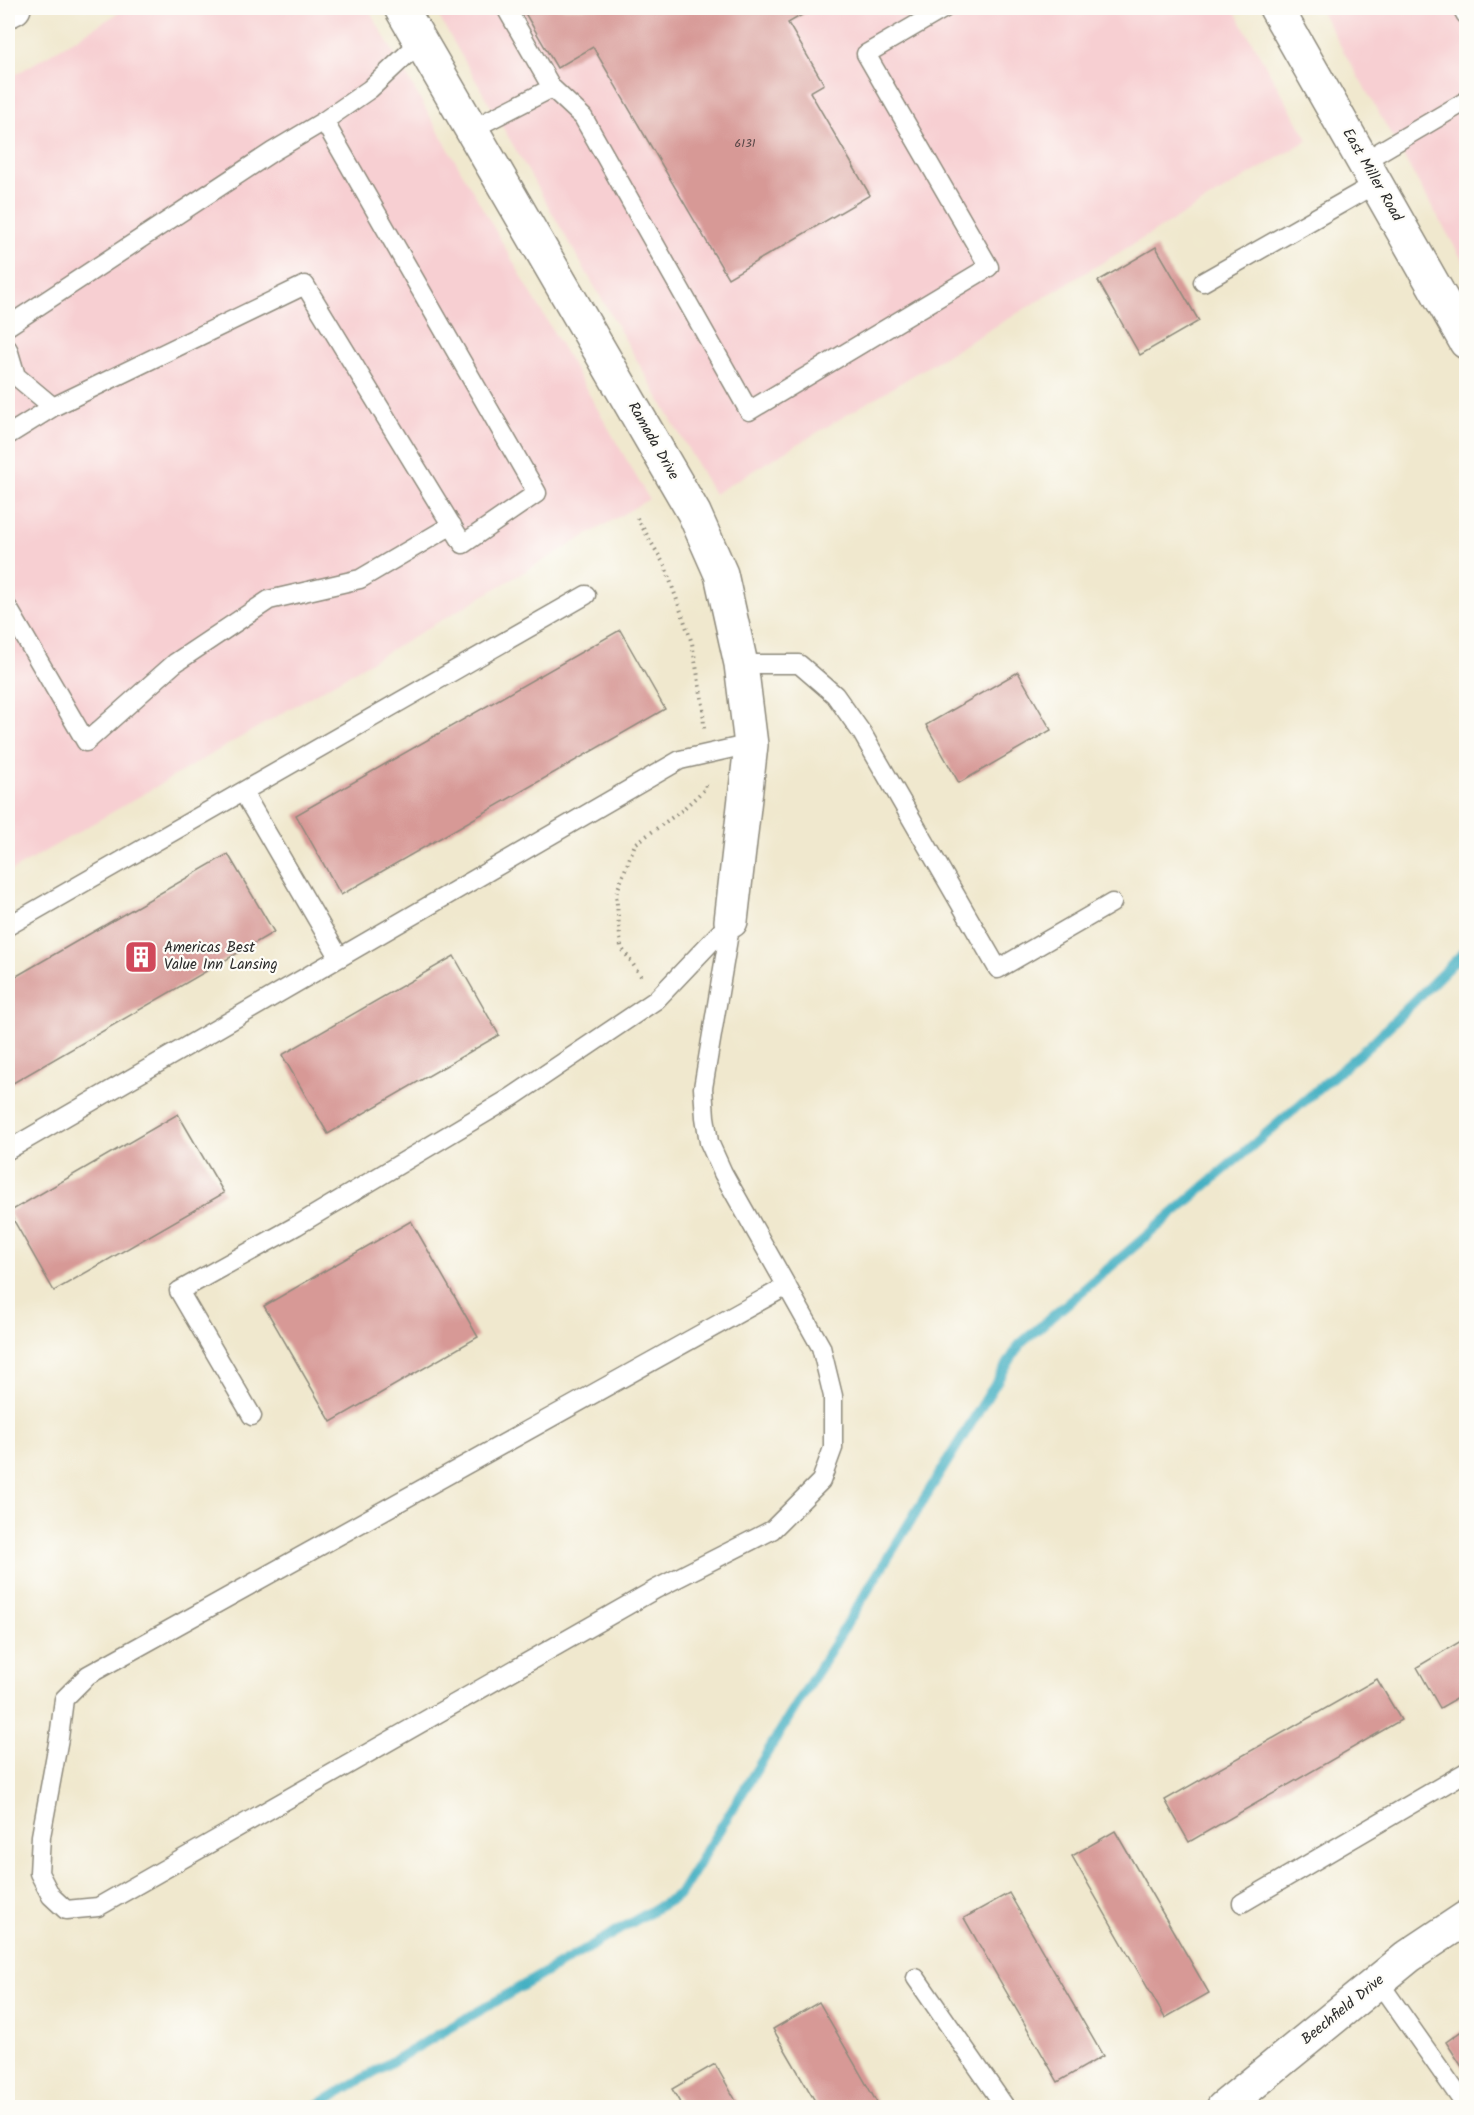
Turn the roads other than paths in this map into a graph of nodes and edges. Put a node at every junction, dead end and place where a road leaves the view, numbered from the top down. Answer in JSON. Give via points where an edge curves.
{"nodes":[{"id":1,"x":14,"y":8,"type":"edge"},
{"id":2,"x":401,"y":8,"type":"edge"},
{"id":3,"x":506,"y":8,"type":"edge"},
{"id":4,"x":945,"y":8,"type":"edge"},
{"id":5,"x":1276,"y":8,"type":"edge"},
{"id":6,"x":1462,"y":8,"type":"edge"},
{"id":7,"x":8,"y":11,"type":"edge"},
{"id":8,"x":1467,"y":15,"type":"edge"},
{"id":9,"x":420,"y":42,"type":"junction"},
{"id":10,"x":552,"y":88,"type":"junction"},
{"id":11,"x":1467,"y":101,"type":"edge"},
{"id":12,"x":324,"y":121,"type":"junction"},
{"id":13,"x":472,"y":129,"type":"junction"},
{"id":14,"x":1370,"y":172,"type":"junction"},
{"id":15,"x":1203,"y":282,"type":"dead end"},
{"id":16,"x":8,"y":326,"type":"edge"},
{"id":17,"x":1467,"y":342,"type":"edge"},
{"id":18,"x":8,"y":349,"type":"edge"},
{"id":19,"x":53,"y":407,"type":"junction"},
{"id":20,"x":8,"y":435,"type":"edge"},
{"id":21,"x":452,"y":525,"type":"junction"},
{"id":22,"x":586,"y":595,"type":"dead end"},
{"id":23,"x":8,"y":608,"type":"edge"},
{"id":24,"x":741,"y":664,"type":"junction"},
{"id":25,"x":751,"y":744,"type":"junction"},
{"id":26,"x":243,"y":792,"type":"junction"},
{"id":27,"x":1112,"y":903,"type":"dead end"},
{"id":28,"x":730,"y":921,"type":"junction"},
{"id":29,"x":8,"y":926,"type":"edge"},
{"id":30,"x":339,"y":957,"type":"junction"},
{"id":31,"x":8,"y":1150,"type":"edge"},
{"id":32,"x":787,"y":1286,"type":"junction"},
{"id":33,"x":252,"y":1416,"type":"dead end"},
{"id":34,"x":1467,"y":1772,"type":"edge"},
{"id":35,"x":1242,"y":1903,"type":"dead end"},
{"id":36,"x":1467,"y":1918,"type":"edge"},
{"id":37,"x":916,"y":1978,"type":"dead end"},
{"id":38,"x":1378,"y":1981,"type":"junction"},
{"id":39,"x":1467,"y":2106,"type":"edge"},
{"id":40,"x":1006,"y":2108,"type":"edge"},
{"id":41,"x":1223,"y":2108,"type":"edge"}],
"edges":[{"from":1,"to":7,"type":"street"},
{"from":2,"to":9,"type":"street","name":"Ramada Drive"},
{"from":3,"to":10,"type":"lane"},
{"from":4,"to":10,"type":"lane","via":[[866,54],[989,267],[749,411],[583,117]]},
{"from":5,"to":14,"type":"street","name":"East Miller Road"},
{"from":6,"to":8,"type":"lane"},
{"from":9,"to":12,"type":"lane","via":[[370,89]]},
{"from":9,"to":13,"type":"street","name":"Ramada Drive"},
{"from":10,"to":13,"type":"lane"},
{"from":11,"to":14,"type":"lane"},
{"from":12,"to":16,"type":"lane"},
{"from":12,"to":21,"type":"lane","via":[[537,493],[463,544]]},
{"from":13,"to":24,"type":"street","name":"Ramada Drive","via":[[694,513],[721,574]]},
{"from":14,"to":15,"type":"lane"},
{"from":14,"to":17,"type":"street","name":"East Miller Road"},
{"from":18,"to":19,"type":"lane","via":[[16,376]]},
{"from":19,"to":20,"type":"lane"},
{"from":19,"to":21,"type":"lane","via":[[305,285]]},
{"from":21,"to":23,"type":"lane","via":[[360,579],[269,600],[175,663],[86,742]]},
{"from":22,"to":26,"type":"lane"},
{"from":24,"to":25,"type":"street","name":"Ramada Drive"},
{"from":24,"to":27,"type":"lane","via":[[799,664],[835,695],[862,733],[998,969]]},
{"from":25,"to":28,"type":"street","name":"Ramada Drive"},
{"from":25,"to":30,"type":"lane","via":[[680,760]]},
{"from":26,"to":29,"type":"lane"},
{"from":26,"to":30,"type":"lane"},
{"from":28,"to":32,"type":"lane","via":[[704,1088],[705,1117],[709,1142],[723,1173]]},
{"from":28,"to":33,"type":"lane","via":[[656,999],[512,1098],[178,1291]]},
{"from":30,"to":31,"type":"lane"},
{"from":32,"to":32,"type":"lane","via":[[821,1347],[833,1396],[833,1448],[821,1481],[772,1530],[656,1589],[98,1907],[66,1910],[51,1896],[39,1873],[41,1836],[63,1699],[88,1675]]},
{"from":34,"to":35,"type":"lane"},
{"from":36,"to":38,"type":"street","name":"Beechfield Drive"},
{"from":37,"to":40,"type":"lane"},
{"from":38,"to":39,"type":"lane"},
{"from":38,"to":41,"type":"street","name":"Beechfield Drive"}]}
